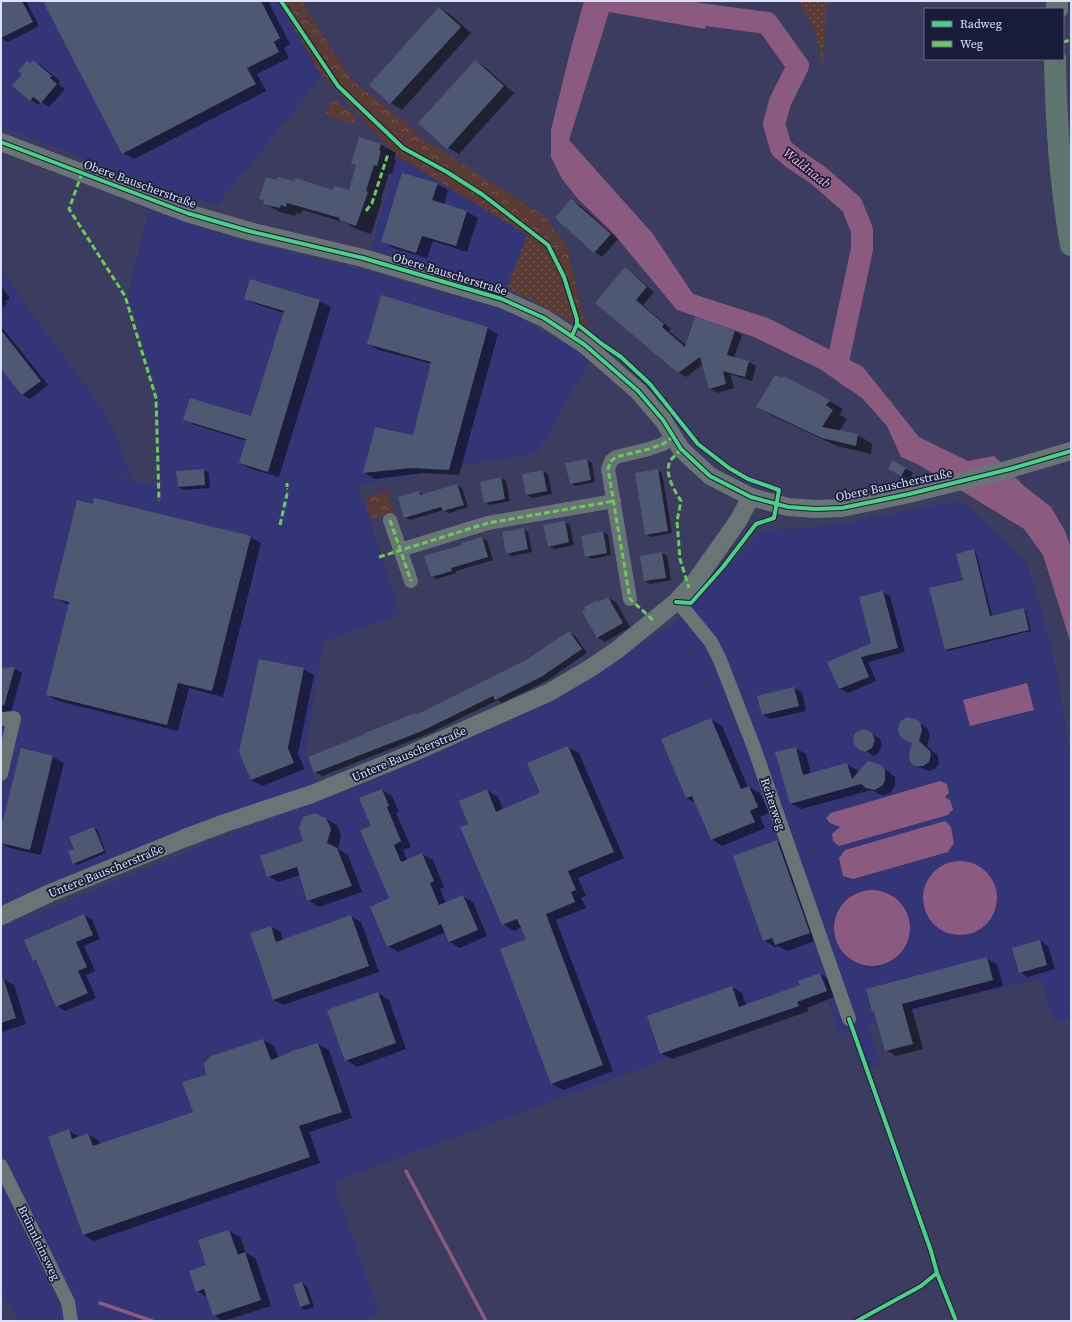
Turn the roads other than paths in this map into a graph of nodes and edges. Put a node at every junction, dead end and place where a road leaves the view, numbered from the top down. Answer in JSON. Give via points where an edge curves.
{"nodes":[{"id":1,"x":1055,"y":60,"type":"edge"},
{"id":2,"x":1,"y":142,"type":"edge"},
{"id":3,"x":1071,"y":245,"type":"edge"},
{"id":4,"x":673,"y":437,"type":"junction"},
{"id":5,"x":1071,"y":441,"type":"edge"},
{"id":6,"x":1071,"y":451,"type":"edge"},
{"id":7,"x":1050,"y":458,"type":"junction"},
{"id":8,"x":750,"y":497,"type":"junction"},
{"id":9,"x":614,"y":501,"type":"junction"},
{"id":10,"x":390,"y":520,"type":"dead end"},
{"id":11,"x":400,"y":550,"type":"junction"},
{"id":12,"x":411,"y":582,"type":"dead end"},
{"id":13,"x":630,"y":599,"type":"dead end"},
{"id":14,"x":676,"y":602,"type":"junction"},
{"id":15,"x":7,"y":719,"type":"edge"},
{"id":16,"x":1,"y":774,"type":"edge"},
{"id":17,"x":1,"y":916,"type":"edge"},
{"id":18,"x":849,"y":1018,"type":"dead end"},
{"id":19,"x":1,"y":1166,"type":"edge"},
{"id":20,"x":71,"y":1321,"type":"edge"}],
"edges":[{"from":1,"to":3,"type":"main road","via":[[1062,186]]},
{"from":2,"to":4,"type":"street","name":"Obere Bauscherstraße","via":[[187,213],[249,231],[363,258],[502,299],[544,318],[585,345],[638,391],[663,420]]},
{"from":4,"to":8,"type":"street","name":"Obere Bauscherstraße","via":[[710,476]]},
{"from":4,"to":9,"type":"street","via":[[663,444],[616,457],[611,461],[608,469]]},
{"from":5,"to":7,"type":"street"},
{"from":6,"to":7,"type":"street","name":"Obere Bauscherstraße"},
{"from":7,"to":8,"type":"street","name":"Obere Bauscherstraße","via":[[842,508],[788,508]]},
{"from":8,"to":14,"type":"street","name":"Untere Bauscherstraße","via":[[738,521],[697,579]]},
{"from":9,"to":11,"type":"street","via":[[488,523]]},
{"from":9,"to":13,"type":"street"},
{"from":10,"to":11,"type":"street"},
{"from":11,"to":12,"type":"street"},
{"from":14,"to":17,"type":"street","name":"Untere Bauscherstraße","via":[[617,650],[548,693],[408,756],[312,794],[185,838],[50,893]]},
{"from":14,"to":18,"type":"street","name":"Reiterweg","via":[[711,642],[720,660],[753,745]]},
{"from":15,"to":16,"type":"street"},
{"from":19,"to":20,"type":"street","name":"Brünnleinsweg","via":[[68,1302]]}]}
